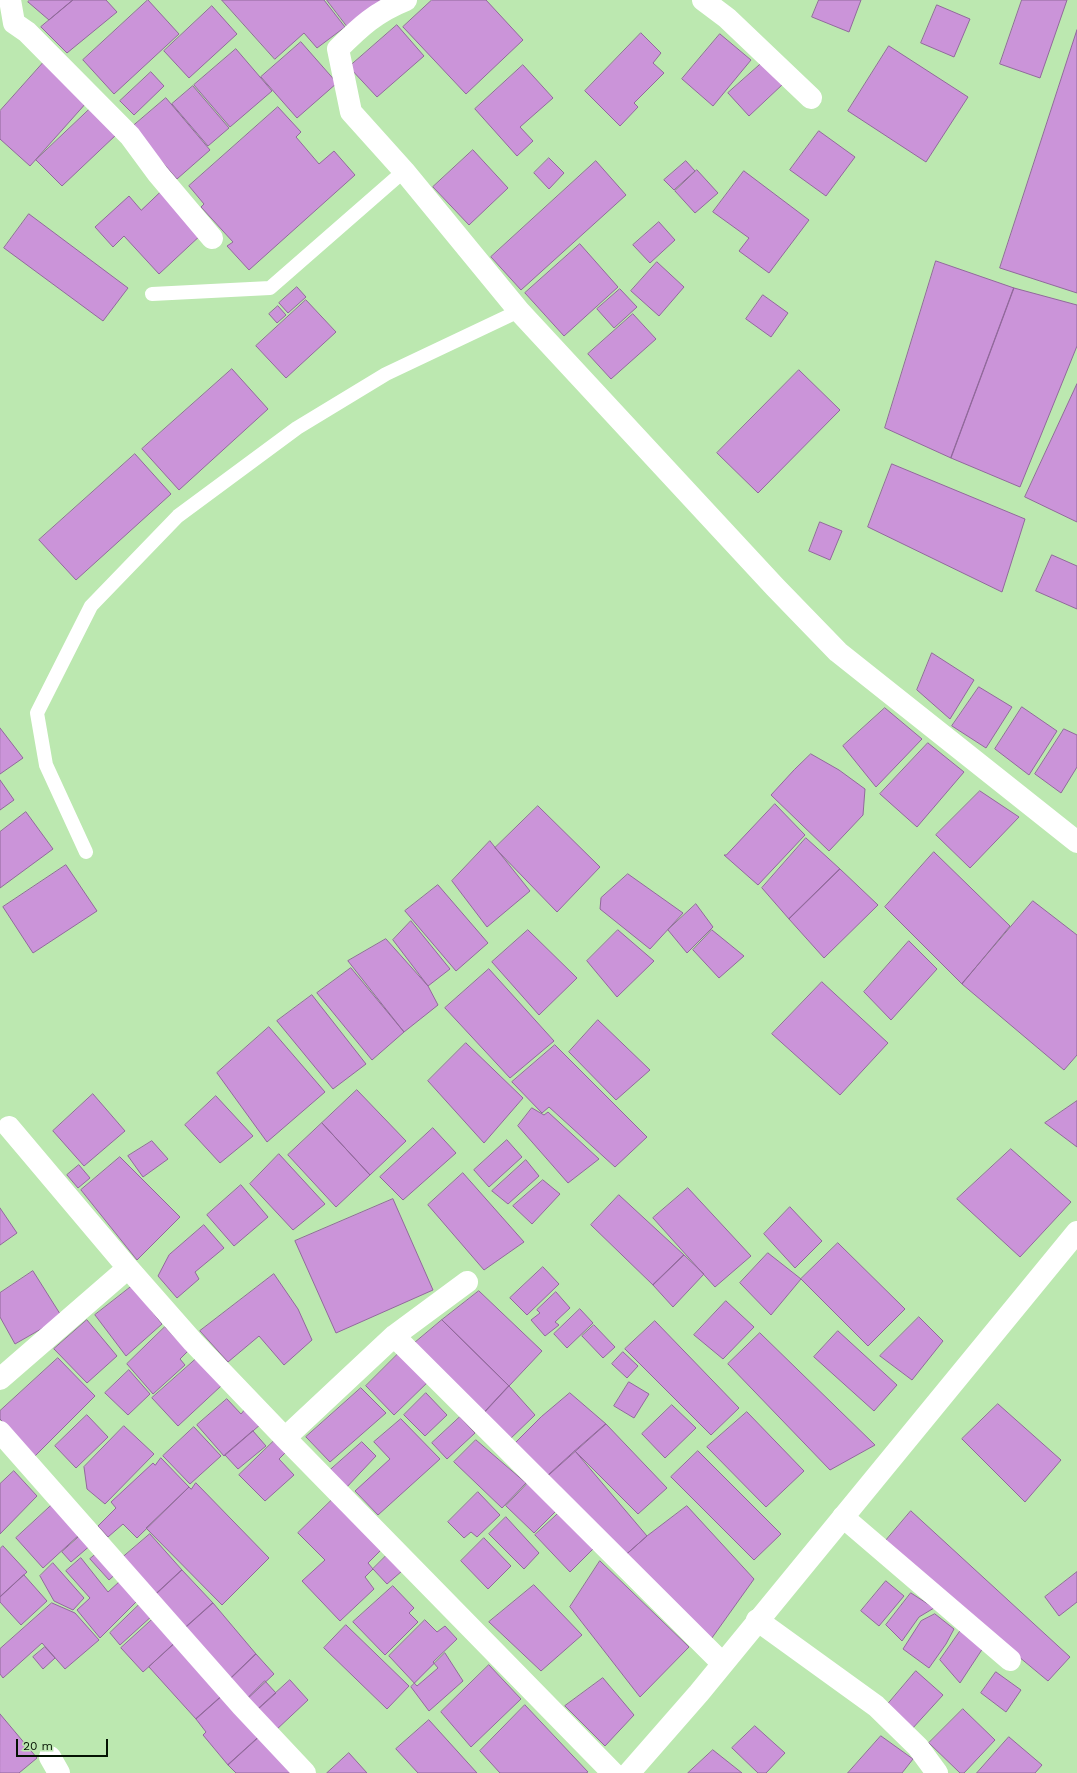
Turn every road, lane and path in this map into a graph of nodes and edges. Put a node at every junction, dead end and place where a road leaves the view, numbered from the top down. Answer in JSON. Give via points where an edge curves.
{"nodes":[{"id":1,"x":10,"y":0,"type":"edge"},
{"id":2,"x":406,"y":0,"type":"edge"},
{"id":3,"x":703,"y":0,"type":"edge"},
{"id":4,"x":811,"y":98,"type":"dead end"},
{"id":5,"x":404,"y":171,"type":"junction"},
{"id":6,"x":212,"y":238,"type":"dead end"},
{"id":7,"x":152,"y":294,"type":"dead end"},
{"id":8,"x":519,"y":311,"type":"junction"},
{"id":9,"x":1077,"y":842,"type":"edge"},
{"id":10,"x":86,"y":852,"type":"dead end"},
{"id":11,"x":9,"y":1127,"type":"dead end"},
{"id":12,"x":1077,"y":1232,"type":"edge"},
{"id":13,"x":128,"y":1268,"type":"junction"},
{"id":14,"x":467,"y":1282,"type":"dead end"},
{"id":15,"x":394,"y":1336,"type":"junction"},
{"id":16,"x":0,"y":1379,"type":"edge"},
{"id":17,"x":0,"y":1432,"type":"edge"},
{"id":18,"x":285,"y":1438,"type":"junction"},
{"id":19,"x":843,"y":1517,"type":"junction"},
{"id":20,"x":757,"y":1620,"type":"junction"},
{"id":21,"x":1010,"y":1660,"type":"dead end"},
{"id":22,"x":722,"y":1663,"type":"junction"},
{"id":23,"x":305,"y":1773,"type":"edge"},
{"id":24,"x":613,"y":1773,"type":"edge"},
{"id":25,"x":629,"y":1773,"type":"edge"},
{"id":26,"x":937,"y":1773,"type":"edge"}],
"edges":[{"from":1,"to":6,"type":"street","via":[[14,22],[130,136]]},
{"from":2,"to":5,"type":"street","via":[[387,8],[360,27],[338,49],[351,112]]},
{"from":3,"to":4,"type":"street","via":[[727,18]]},
{"from":5,"to":7,"type":"lane","via":[[270,288]]},
{"from":5,"to":8,"type":"street"},
{"from":8,"to":9,"type":"street","via":[[769,582],[838,652]]},
{"from":8,"to":10,"type":"lane","via":[[386,374],[297,428],[178,516],[91,606],[37,714],[46,765]]},
{"from":11,"to":13,"type":"street"},
{"from":12,"to":19,"type":"street"},
{"from":13,"to":16,"type":"street"},
{"from":13,"to":18,"type":"street","via":[[193,1342]]},
{"from":14,"to":15,"type":"street"},
{"from":15,"to":18,"type":"street"},
{"from":15,"to":22,"type":"street"},
{"from":17,"to":23,"type":"street","via":[[242,1706]]},
{"from":18,"to":24,"type":"street"},
{"from":19,"to":20,"type":"street"},
{"from":19,"to":21,"type":"street"},
{"from":20,"to":22,"type":"street"},
{"from":20,"to":26,"type":"street","via":[[876,1706],[918,1747]]},
{"from":22,"to":25,"type":"street"}]}
